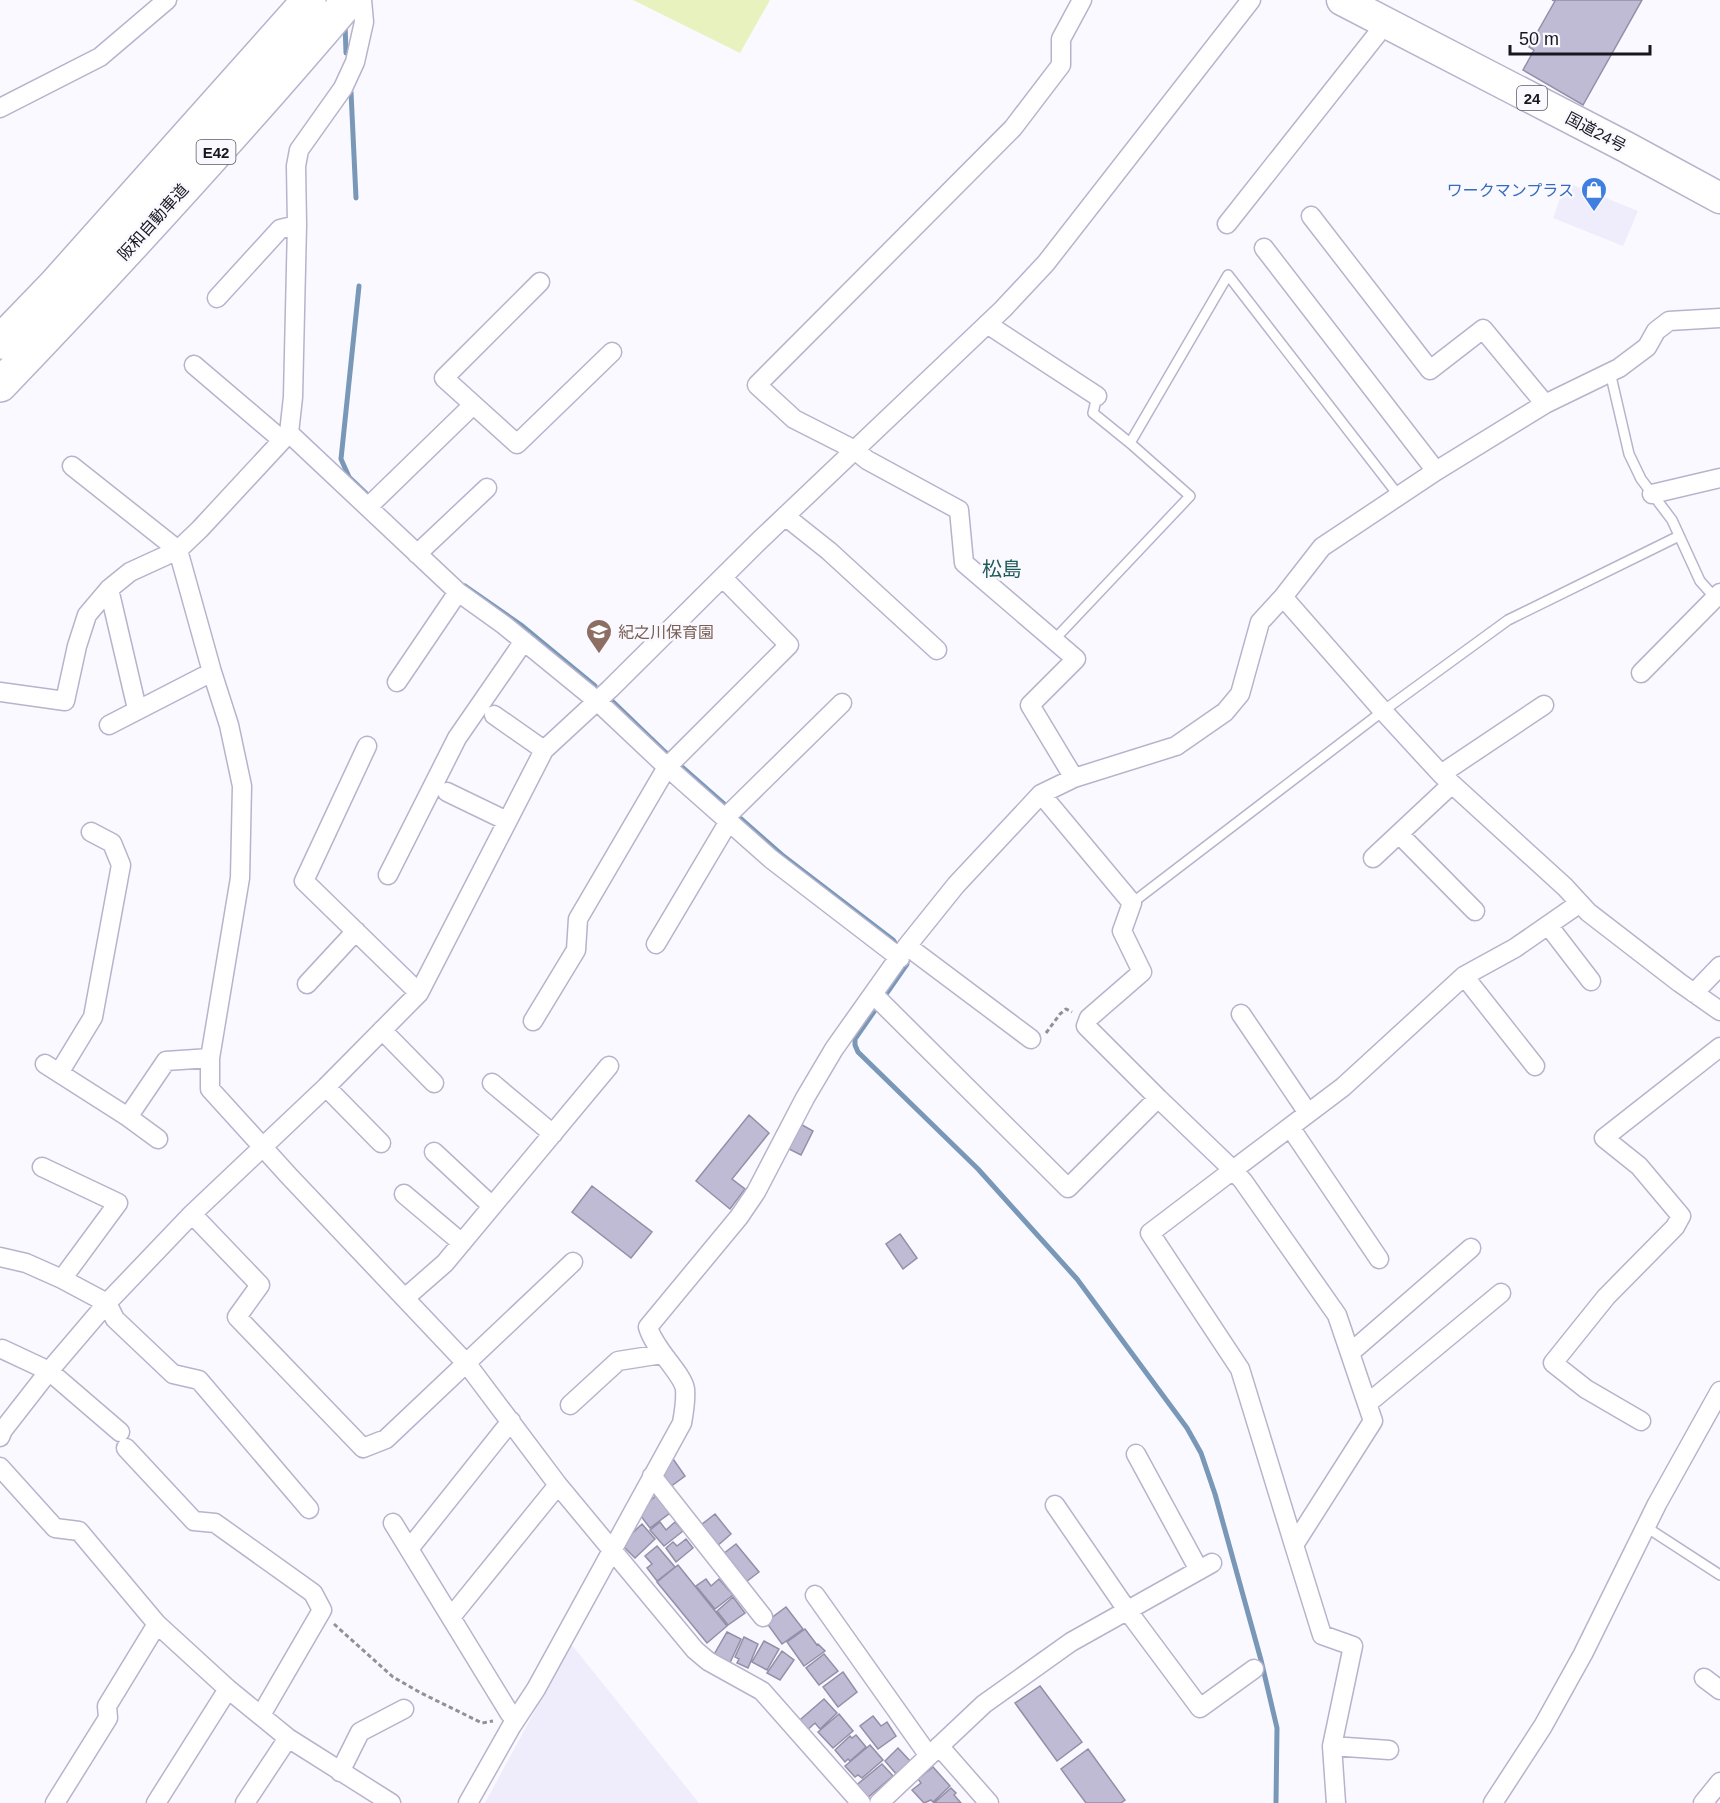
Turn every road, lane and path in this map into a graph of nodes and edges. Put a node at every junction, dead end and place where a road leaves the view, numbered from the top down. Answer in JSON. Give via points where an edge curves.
{"nodes":[{"id":1,"x":167,"y":0,"type":"edge"},
{"id":2,"x":309,"y":0,"type":"edge"},
{"id":3,"x":349,"y":0,"type":"edge"},
{"id":4,"x":362,"y":0,"type":"edge"},
{"id":5,"x":1082,"y":0,"type":"edge"},
{"id":6,"x":1251,"y":0,"type":"edge"},
{"id":7,"x":1342,"y":0,"type":"edge"},
{"id":8,"x":1386,"y":23,"type":"junction"},
{"id":9,"x":0,"y":108,"type":"edge"},
{"id":10,"x":1720,"y":198,"type":"edge"},
{"id":11,"x":1311,"y":216,"type":"dead end"},
{"id":12,"x":1227,"y":224,"type":"dead end"},
{"id":13,"x":297,"y":225,"type":"junction"},
{"id":14,"x":1264,"y":248,"type":"dead end"},
{"id":15,"x":540,"y":282,"type":"dead end"},
{"id":16,"x":68,"y":293,"type":"junction"},
{"id":17,"x":217,"y":298,"type":"dead end"},
{"id":18,"x":1720,"y":318,"type":"edge"},
{"id":19,"x":987,"y":324,"type":"junction"},
{"id":20,"x":0,"y":342,"type":"edge"},
{"id":21,"x":612,"y":352,"type":"dead end"},
{"id":22,"x":194,"y":365,"type":"dead end"},
{"id":23,"x":1610,"y":372,"type":"junction"},
{"id":24,"x":0,"y":385,"type":"edge"},
{"id":25,"x":1097,"y":396,"type":"joint"},
{"id":26,"x":1545,"y":404,"type":"junction"},
{"id":27,"x":473,"y":405,"type":"junction"},
{"id":28,"x":286,"y":436,"type":"junction"},
{"id":29,"x":1130,"y":442,"type":"junction"},
{"id":30,"x":855,"y":450,"type":"junction"},
{"id":31,"x":72,"y":466,"type":"dead end"},
{"id":32,"x":1436,"y":471,"type":"junction"},
{"id":33,"x":1720,"y":478,"type":"edge"},
{"id":34,"x":487,"y":488,"type":"dead end"},
{"id":35,"x":1652,"y":494,"type":"junction"},
{"id":36,"x":1399,"y":496,"type":"junction"},
{"id":37,"x":372,"y":503,"type":"junction"},
{"id":38,"x":785,"y":516,"type":"junction"},
{"id":39,"x":1679,"y":536,"type":"junction"},
{"id":40,"x":178,"y":550,"type":"junction"},
{"id":41,"x":421,"y":550,"type":"junction"},
{"id":42,"x":723,"y":578,"type":"junction"},
{"id":43,"x":109,"y":589,"type":"junction"},
{"id":44,"x":458,"y":592,"type":"junction"},
{"id":45,"x":1283,"y":597,"type":"junction"},
{"id":46,"x":1718,"y":598,"type":"edge"},
{"id":47,"x":1054,"y":640,"type":"junction"},
{"id":48,"x":524,"y":641,"type":"junction"},
{"id":49,"x":937,"y":650,"type":"dead end"},
{"id":50,"x":212,"y":672,"type":"junction"},
{"id":51,"x":1641,"y":673,"type":"dead end"},
{"id":52,"x":397,"y":682,"type":"dead end"},
{"id":53,"x":0,"y":692,"type":"edge"},
{"id":54,"x":596,"y":700,"type":"junction"},
{"id":55,"x":842,"y":702,"type":"dead end"},
{"id":56,"x":1544,"y":705,"type":"dead end"},
{"id":57,"x":137,"y":710,"type":"junction"},
{"id":58,"x":1383,"y":711,"type":"junction"},
{"id":59,"x":494,"y":715,"type":"dead end"},
{"id":60,"x":109,"y":725,"type":"dead end"},
{"id":61,"x":367,"y":746,"type":"dead end"},
{"id":62,"x":544,"y":750,"type":"junction"},
{"id":63,"x":672,"y":762,"type":"junction"},
{"id":64,"x":1074,"y":778,"type":"junction"},
{"id":65,"x":1447,"y":779,"type":"junction"},
{"id":66,"x":447,"y":792,"type":"dead end"},
{"id":67,"x":1041,"y":794,"type":"junction"},
{"id":68,"x":729,"y":815,"type":"junction"},
{"id":69,"x":507,"y":821,"type":"junction"},
{"id":70,"x":91,"y":832,"type":"dead end"},
{"id":71,"x":1399,"y":834,"type":"junction"},
{"id":72,"x":1374,"y":858,"type":"dead end"},
{"id":73,"x":388,"y":875,"type":"dead end"},
{"id":74,"x":1132,"y":903,"type":"junction"},
{"id":75,"x":1581,"y":903,"type":"junction"},
{"id":76,"x":1475,"y":911,"type":"dead end"},
{"id":77,"x":1548,"y":925,"type":"junction"},
{"id":78,"x":356,"y":931,"type":"junction"},
{"id":79,"x":656,"y":944,"type":"dead end"},
{"id":80,"x":903,"y":952,"type":"junction"},
{"id":81,"x":1720,"y":966,"type":"edge"},
{"id":82,"x":1464,"y":976,"type":"junction"},
{"id":83,"x":1591,"y":981,"type":"dead end"},
{"id":84,"x":307,"y":984,"type":"dead end"},
{"id":85,"x":420,"y":993,"type":"junction"},
{"id":86,"x":1694,"y":993,"type":"junction"},
{"id":87,"x":878,"y":999,"type":"junction"},
{"id":88,"x":1720,"y":1011,"type":"edge"},
{"id":89,"x":1241,"y":1014,"type":"dead end"},
{"id":90,"x":533,"y":1021,"type":"dead end"},
{"id":91,"x":1086,"y":1026,"type":"junction"},
{"id":92,"x":382,"y":1029,"type":"junction"},
{"id":93,"x":1031,"y":1039,"type":"joint"},
{"id":94,"x":1720,"y":1047,"type":"edge"},
{"id":95,"x":210,"y":1058,"type":"junction"},
{"id":96,"x":609,"y":1066,"type":"dead end"},
{"id":97,"x":1535,"y":1066,"type":"dead end"},
{"id":98,"x":434,"y":1083,"type":"dead end"},
{"id":99,"x":492,"y":1083,"type":"dead end"},
{"id":100,"x":326,"y":1087,"type":"junction"},
{"id":101,"x":1158,"y":1098,"type":"junction"},
{"id":102,"x":1308,"y":1113,"type":"junction"},
{"id":103,"x":128,"y":1117,"type":"junction"},
{"id":104,"x":1290,"y":1127,"type":"junction"},
{"id":105,"x":553,"y":1134,"type":"junction"},
{"id":106,"x":158,"y":1139,"type":"dead end"},
{"id":107,"x":381,"y":1143,"type":"dead end"},
{"id":108,"x":263,"y":1147,"type":"junction"},
{"id":109,"x":434,"y":1152,"type":"dead end"},
{"id":110,"x":42,"y":1167,"type":"dead end"},
{"id":111,"x":1233,"y":1170,"type":"junction"},
{"id":112,"x":404,"y":1194,"type":"dead end"},
{"id":113,"x":492,"y":1206,"type":"junction"},
{"id":114,"x":192,"y":1214,"type":"junction"},
{"id":115,"x":462,"y":1243,"type":"junction"},
{"id":116,"x":1471,"y":1248,"type":"dead end"},
{"id":117,"x":0,"y":1257,"type":"edge"},
{"id":118,"x":1379,"y":1259,"type":"dead end"},
{"id":119,"x":573,"y":1262,"type":"dead end"},
{"id":120,"x":62,"y":1279,"type":"junction"},
{"id":121,"x":1501,"y":1293,"type":"dead end"},
{"id":122,"x":405,"y":1299,"type":"junction"},
{"id":123,"x":107,"y":1303,"type":"junction"},
{"id":124,"x":2,"y":1349,"type":"dead end"},
{"id":125,"x":1350,"y":1353,"type":"junction"},
{"id":126,"x":662,"y":1354,"type":"junction"},
{"id":127,"x":467,"y":1364,"type":"junction"},
{"id":128,"x":49,"y":1371,"type":"junction"},
{"id":129,"x":1720,"y":1391,"type":"edge"},
{"id":130,"x":1367,"y":1404,"type":"junction"},
{"id":131,"x":570,"y":1405,"type":"dead end"},
{"id":132,"x":1641,"y":1421,"type":"dead end"},
{"id":133,"x":511,"y":1422,"type":"junction"},
{"id":134,"x":0,"y":1437,"type":"edge"},
{"id":135,"x":1136,"y":1454,"type":"dead end"},
{"id":136,"x":0,"y":1467,"type":"edge"},
{"id":137,"x":652,"y":1476,"type":"junction"},
{"id":138,"x":558,"y":1485,"type":"junction"},
{"id":139,"x":1055,"y":1505,"type":"dead end"},
{"id":140,"x":309,"y":1509,"type":"dead end"},
{"id":141,"x":393,"y":1523,"type":"dead end"},
{"id":142,"x":1646,"y":1527,"type":"junction"},
{"id":143,"x":1294,"y":1545,"type":"junction"},
{"id":144,"x":409,"y":1549,"type":"junction"},
{"id":145,"x":611,"y":1550,"type":"junction"},
{"id":146,"x":1720,"y":1575,"type":"edge"},
{"id":147,"x":814,"y":1595,"type":"dead end"},
{"id":148,"x":322,"y":1610,"type":"junction"},
{"id":149,"x":1127,"y":1610,"type":"junction"},
{"id":150,"x":450,"y":1617,"type":"junction"},
{"id":151,"x":763,"y":1617,"type":"dead end"},
{"id":152,"x":158,"y":1624,"type":"junction"},
{"id":153,"x":1254,"y":1669,"type":"dead end"},
{"id":154,"x":1704,"y":1678,"type":"dead end"},
{"id":155,"x":228,"y":1689,"type":"junction"},
{"id":156,"x":1720,"y":1690,"type":"edge"},
{"id":157,"x":404,"y":1709,"type":"dead end"},
{"id":158,"x":510,"y":1714,"type":"joint"},
{"id":159,"x":261,"y":1715,"type":"junction"},
{"id":160,"x":288,"y":1738,"type":"junction"},
{"id":161,"x":1332,"y":1746,"type":"junction"},
{"id":162,"x":1389,"y":1750,"type":"dead end"},
{"id":163,"x":934,"y":1751,"type":"junction"},
{"id":164,"x":340,"y":1772,"type":"junction"},
{"id":165,"x":1720,"y":1782,"type":"edge"},
{"id":166,"x":55,"y":1803,"type":"edge"},
{"id":167,"x":156,"y":1803,"type":"edge"},
{"id":168,"x":245,"y":1803,"type":"edge"},
{"id":169,"x":391,"y":1803,"type":"edge"},
{"id":170,"x":468,"y":1803,"type":"edge"},
{"id":171,"x":861,"y":1803,"type":"edge"},
{"id":172,"x":879,"y":1803,"type":"edge"},
{"id":173,"x":989,"y":1803,"type":"edge"},
{"id":174,"x":1336,"y":1803,"type":"edge"},
{"id":175,"x":1493,"y":1803,"type":"edge"},
{"id":176,"x":1703,"y":1803,"type":"edge"}],
"edges":[{"from":1,"to":9,"type":"street","via":[[100,57]]},
{"from":2,"to":16,"type":"highway","name":"阪和自動車道","number":"E42"},
{"from":3,"to":16,"type":"highway","name":"阪和自動車道","number":"E42","via":[[171,203]]},
{"from":4,"to":13,"type":"street","via":[[364,22],[355,63],[343,88],[298,150]]},
{"from":5,"to":30,"type":"street","via":[[1061,39],[1061,65],[1013,129],[757,385],[794,419]]},
{"from":6,"to":19,"type":"street","via":[[1047,263]]},
{"from":7,"to":8,"type":"highway","name":"国道24号","number":"24"},
{"from":8,"to":10,"type":"highway","name":"国道24号","number":"24"},
{"from":8,"to":12,"type":"street"},
{"from":11,"to":26,"type":"street","via":[[1430,370],[1483,329]]},
{"from":13,"to":17,"type":"street","via":[[280,229]]},
{"from":13,"to":28,"type":"street","via":[[293,397]]},
{"from":14,"to":32,"type":"street"},
{"from":15,"to":27,"type":"street","via":[[444,378]]},
{"from":16,"to":20,"type":"highway","name":"阪和自動車道","number":"E42"},
{"from":16,"to":24,"type":"highway","name":"阪和自動車道","number":"E42"},
{"from":18,"to":23,"type":"street","via":[[1670,321],[1656,331],[1647,347]]},
{"from":19,"to":25,"type":"street"},
{"from":19,"to":30,"type":"street"},
{"from":21,"to":27,"type":"street","via":[[516,444]]},
{"from":22,"to":28,"type":"street"},
{"from":23,"to":26,"type":"street"},
{"from":23,"to":35,"type":"lane","via":[[1629,454]]},
{"from":25,"to":29,"type":"lane","via":[[1093,413]]},
{"from":26,"to":32,"type":"street"},
{"from":27,"to":37,"type":"street"},
{"from":28,"to":37,"type":"street"},
{"from":28,"to":40,"type":"street"},
{"from":29,"to":36,"type":"lane","via":[[1228,275]]},
{"from":29,"to":47,"type":"lane","via":[[1190,496]]},
{"from":30,"to":38,"type":"street"},
{"from":30,"to":47,"type":"street","via":[[959,510],[964,564]]},
{"from":31,"to":40,"type":"street"},
{"from":32,"to":36,"type":"street"},
{"from":33,"to":35,"type":"street"},
{"from":34,"to":41,"type":"street"},
{"from":35,"to":39,"type":"lane"},
{"from":36,"to":45,"type":"street","via":[[1322,547]]},
{"from":37,"to":41,"type":"street"},
{"from":38,"to":42,"type":"street"},
{"from":38,"to":49,"type":"street"},
{"from":39,"to":46,"type":"lane","via":[[1700,582]]},
{"from":39,"to":58,"type":"lane","via":[[1508,620]]},
{"from":40,"to":43,"type":"street","via":[[130,572]]},
{"from":40,"to":50,"type":"street"},
{"from":41,"to":44,"type":"street"},
{"from":42,"to":54,"type":"street"},
{"from":42,"to":63,"type":"street","via":[[789,645]]},
{"from":43,"to":53,"type":"street","via":[[87,615],[65,701]]},
{"from":43,"to":57,"type":"street"},
{"from":44,"to":48,"type":"street"},
{"from":44,"to":52,"type":"street"},
{"from":45,"to":58,"type":"street"},
{"from":45,"to":64,"type":"street","via":[[1260,622],[1240,694],[1225,712],[1176,746]]},
{"from":46,"to":51,"type":"street"},
{"from":47,"to":64,"type":"street","via":[[1076,659],[1030,705]]},
{"from":48,"to":54,"type":"street"},
{"from":48,"to":73,"type":"street","via":[[457,738]]},
{"from":50,"to":57,"type":"street"},
{"from":50,"to":95,"type":"street","via":[[242,786],[240,878]]},
{"from":54,"to":62,"type":"street"},
{"from":54,"to":63,"type":"street"},
{"from":55,"to":68,"type":"street"},
{"from":56,"to":65,"type":"street"},
{"from":57,"to":60,"type":"street"},
{"from":58,"to":65,"type":"street"},
{"from":58,"to":74,"type":"lane"},
{"from":59,"to":62,"type":"street"},
{"from":61,"to":78,"type":"street","via":[[304,881]]},
{"from":62,"to":69,"type":"street"},
{"from":63,"to":68,"type":"street"},
{"from":63,"to":90,"type":"street","via":[[578,918],[576,950]]},
{"from":64,"to":67,"type":"street"},
{"from":65,"to":71,"type":"street"},
{"from":65,"to":75,"type":"street"},
{"from":66,"to":69,"type":"street"},
{"from":67,"to":74,"type":"street"},
{"from":67,"to":80,"type":"street","via":[[956,885]]},
{"from":68,"to":79,"type":"street"},
{"from":68,"to":80,"type":"street","via":[[771,859]]},
{"from":69,"to":85,"type":"street"},
{"from":70,"to":103,"type":"street","via":[[112,843],[121,865],[93,1017],[52,1068]]},
{"from":71,"to":72,"type":"street"},
{"from":71,"to":76,"type":"street"},
{"from":74,"to":91,"type":"street","via":[[1122,931],[1142,972],[1089,1018]]},
{"from":75,"to":77,"type":"street"},
{"from":75,"to":86,"type":"street"},
{"from":77,"to":82,"type":"street"},
{"from":77,"to":83,"type":"street"},
{"from":78,"to":84,"type":"street"},
{"from":78,"to":85,"type":"street"},
{"from":80,"to":87,"type":"street"},
{"from":80,"to":93,"type":"street"},
{"from":81,"to":86,"type":"street"},
{"from":82,"to":97,"type":"street"},
{"from":82,"to":102,"type":"street","via":[[1343,1087]]},
{"from":85,"to":92,"type":"street"},
{"from":86,"to":88,"type":"street"},
{"from":87,"to":101,"type":"street","via":[[1068,1188]]},
{"from":87,"to":126,"type":"street","via":[[834,1048],[739,1217],[648,1327]]},
{"from":89,"to":102,"type":"street"},
{"from":91,"to":93,"type":"path","via":[[1066,1009],[1042,1039],[1035,1043]]},
{"from":91,"to":101,"type":"street"},
{"from":92,"to":98,"type":"street"},
{"from":92,"to":100,"type":"street"},
{"from":94,"to":132,"type":"street","via":[[1604,1138],[1639,1166],[1682,1216],[1606,1297],[1553,1363]]},
{"from":95,"to":103,"type":"street","via":[[166,1061]]},
{"from":95,"to":108,"type":"street","via":[[210,1089]]},
{"from":96,"to":105,"type":"street"},
{"from":99,"to":105,"type":"street"},
{"from":100,"to":107,"type":"street"},
{"from":100,"to":108,"type":"street"},
{"from":101,"to":111,"type":"street"},
{"from":102,"to":104,"type":"street"},
{"from":103,"to":106,"type":"street"},
{"from":104,"to":111,"type":"street"},
{"from":104,"to":118,"type":"street"},
{"from":105,"to":113,"type":"street"},
{"from":108,"to":114,"type":"street"},
{"from":108,"to":122,"type":"street"},
{"from":109,"to":113,"type":"street"},
{"from":110,"to":120,"type":"street","via":[[118,1203]]},
{"from":111,"to":125,"type":"street","via":[[1337,1315]]},
{"from":111,"to":143,"type":"street","via":[[1150,1233],[1240,1369]]},
{"from":112,"to":115,"type":"street"},
{"from":113,"to":115,"type":"street"},
{"from":114,"to":123,"type":"street"},
{"from":114,"to":127,"type":"street","via":[[260,1286],[237,1317],[363,1448],[386,1440]]},
{"from":115,"to":122,"type":"street"},
{"from":116,"to":125,"type":"street"},
{"from":117,"to":120,"type":"street","via":[[26,1263]]},
{"from":119,"to":127,"type":"street"},
{"from":120,"to":123,"type":"street"},
{"from":121,"to":130,"type":"street"},
{"from":122,"to":127,"type":"street"},
{"from":123,"to":128,"type":"street"},
{"from":123,"to":140,"type":"street","via":[[115,1319],[173,1374],[199,1380]]},
{"from":124,"to":128,"type":"street"},
{"from":125,"to":130,"type":"street"},
{"from":126,"to":131,"type":"street","via":[[618,1361]]},
{"from":126,"to":137,"type":"street","via":[[685,1386],[685,1409],[682,1423]]},
{"from":127,"to":133,"type":"street"},
{"from":128,"to":134,"type":"street"},
{"from":128,"to":148,"type":"street","via":[[123,1440],[194,1521],[215,1523],[313,1593]]},
{"from":129,"to":142,"type":"street"},
{"from":130,"to":143,"type":"street","via":[[1373,1421]]},
{"from":133,"to":138,"type":"street"},
{"from":133,"to":144,"type":"street"},
{"from":135,"to":149,"type":"street","via":[[1206,1566]]},
{"from":136,"to":152,"type":"street","via":[[55,1528],[79,1531]]},
{"from":137,"to":145,"type":"street"},
{"from":137,"to":151,"type":"street"},
{"from":138,"to":145,"type":"street"},
{"from":138,"to":150,"type":"street"},
{"from":139,"to":149,"type":"street"},
{"from":141,"to":144,"type":"street"},
{"from":142,"to":146,"type":"lane"},
{"from":142,"to":175,"type":"street","via":[[1578,1664]]},
{"from":143,"to":161,"type":"street","via":[[1322,1635],[1353,1646]]},
{"from":144,"to":150,"type":"street"},
{"from":145,"to":170,"type":"street","via":[[536,1689]]},
{"from":145,"to":171,"type":"street","via":[[695,1650],[762,1690]]},
{"from":147,"to":163,"type":"street"},
{"from":148,"to":158,"type":"path","via":[[343,1634],[393,1677],[421,1693],[482,1723]]},
{"from":148,"to":159,"type":"street"},
{"from":149,"to":153,"type":"street","via":[[1200,1708]]},
{"from":149,"to":163,"type":"street","via":[[1071,1642],[994,1697]]},
{"from":150,"to":158,"type":"street"},
{"from":152,"to":155,"type":"street"},
{"from":152,"to":166,"type":"street","via":[[107,1706],[108,1718]]},
{"from":154,"to":156,"type":"street"},
{"from":155,"to":159,"type":"street"},
{"from":155,"to":167,"type":"street"},
{"from":157,"to":164,"type":"street","via":[[360,1732]]},
{"from":159,"to":160,"type":"street"},
{"from":160,"to":164,"type":"street"},
{"from":160,"to":168,"type":"street"},
{"from":161,"to":162,"type":"street"},
{"from":161,"to":174,"type":"street"},
{"from":163,"to":172,"type":"street"},
{"from":163,"to":173,"type":"street"},
{"from":164,"to":169,"type":"street"},
{"from":165,"to":176,"type":"street"}]}
